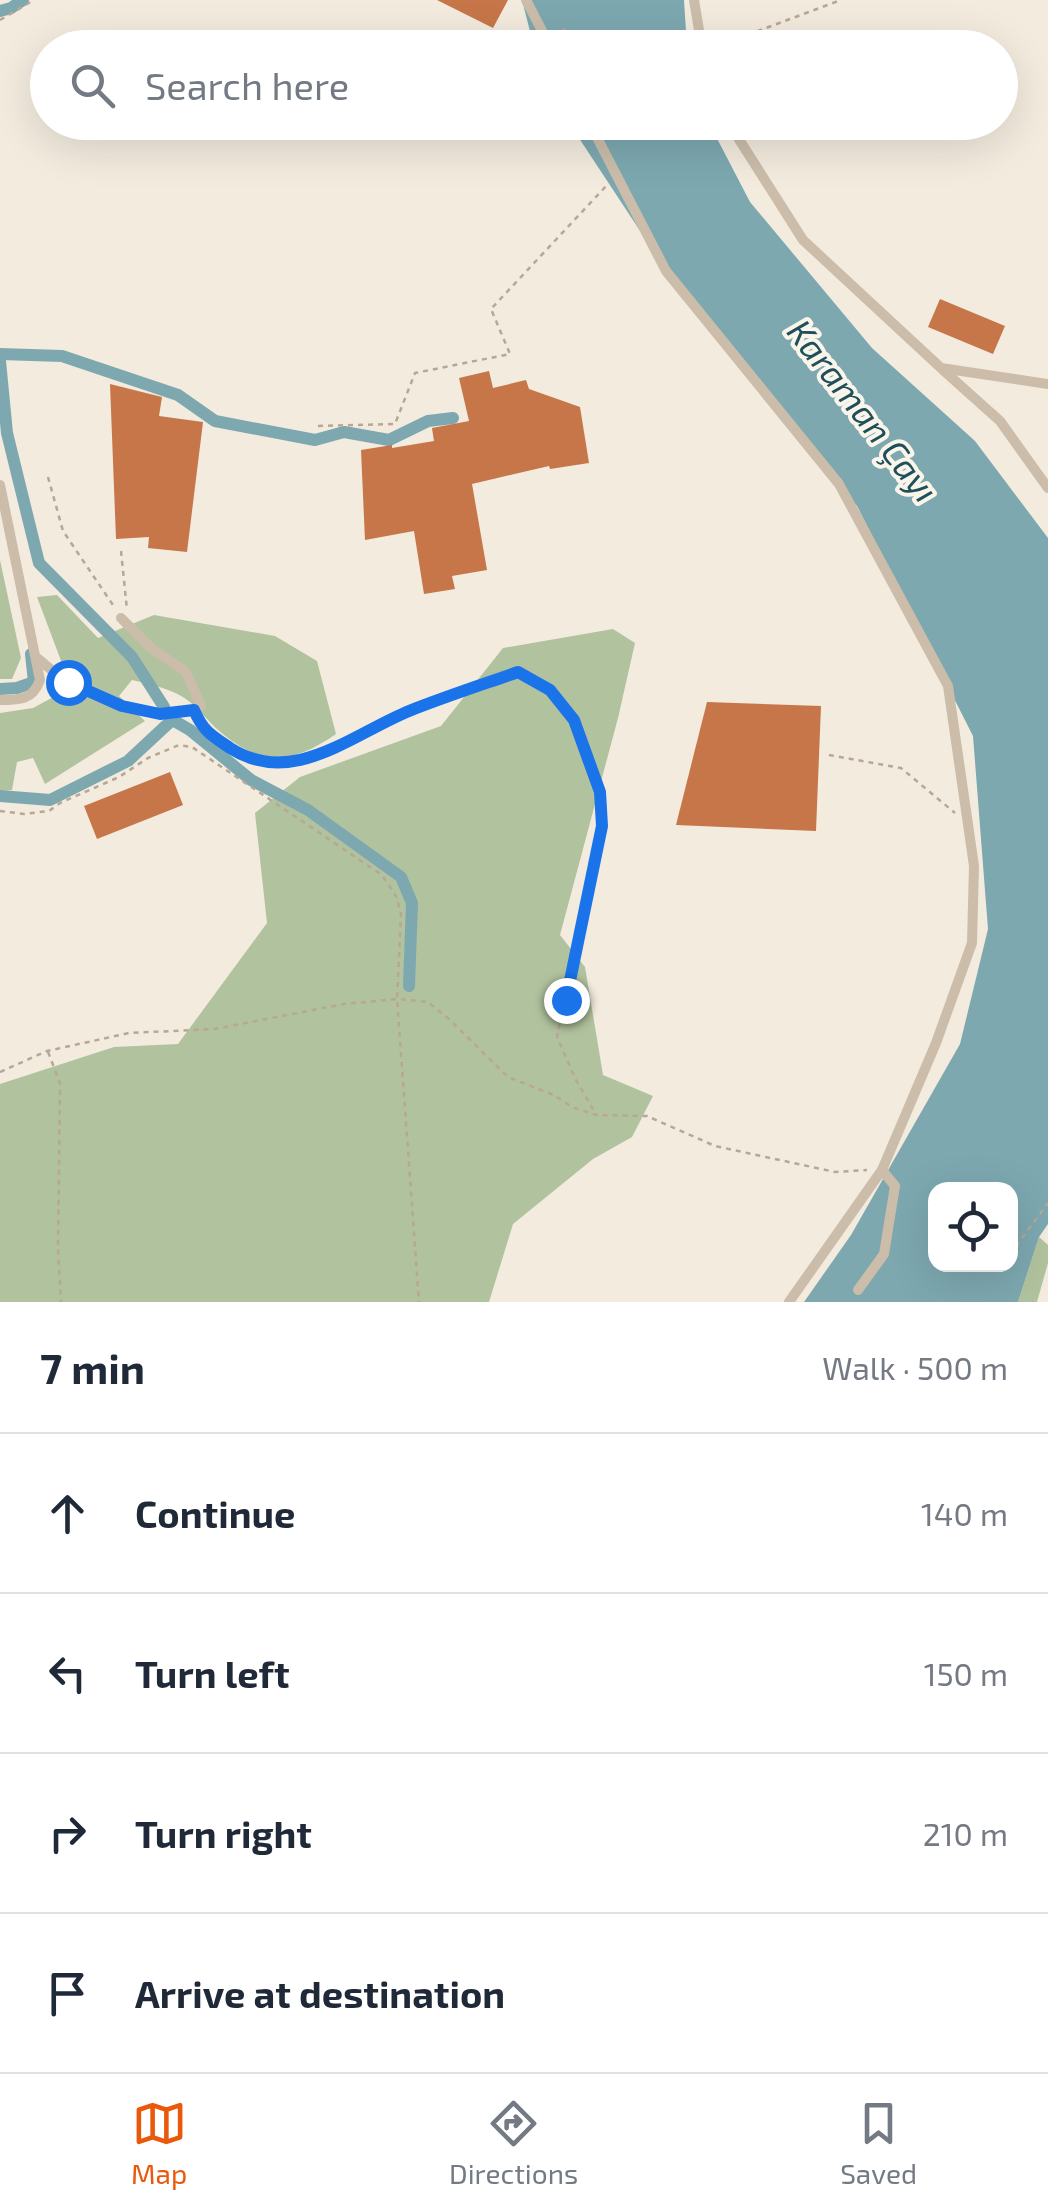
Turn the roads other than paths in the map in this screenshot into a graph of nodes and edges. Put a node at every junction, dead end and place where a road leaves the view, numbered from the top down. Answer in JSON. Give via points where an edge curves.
{"nodes":[{"id":1,"x":526,"y":0,"type":"edge"},
{"id":2,"x":694,"y":0,"type":"edge"},
{"id":3,"x":542,"y":30,"type":"edge"},
{"id":4,"x":699,"y":30,"type":"edge"},
{"id":5,"x":599,"y":140,"type":"edge"},
{"id":6,"x":739,"y":140,"type":"edge"},
{"id":7,"x":941,"y":368,"type":"junction"},
{"id":8,"x":1048,"y":384,"type":"edge"},
{"id":9,"x":0,"y":485,"type":"edge"},
{"id":10,"x":1048,"y":488,"type":"edge"},
{"id":11,"x":124,"y":614,"type":"road end"},
{"id":12,"x":37,"y":658,"type":"junction"},
{"id":13,"x":0,"y":700,"type":"edge"},
{"id":14,"x":882,"y":1170,"type":"junction"},
{"id":15,"x":858,"y":1290,"type":"dead end"},
{"id":16,"x":789,"y":1302,"type":"edge"}],
"edges":[{"from":1,"to":3,"type":"street"},
{"from":2,"to":4,"type":"street"},
{"from":5,"to":14,"type":"street","via":[[666,272],[839,484],[948,686],[974,866],[972,943]]},
{"from":6,"to":7,"type":"street","via":[[803,240]]},
{"from":7,"to":8,"type":"street"},
{"from":7,"to":10,"type":"street","via":[[1000,421]]},
{"from":9,"to":12,"type":"street"},
{"from":11,"to":12,"type":"street","via":[[150,648],[186,672],[200,706],[160,714],[122,706],[68,682]]},
{"from":12,"to":13,"type":"street","via":[[36,690],[28,698]]},
{"from":14,"to":15,"type":"street","via":[[895,1186],[884,1254]]},
{"from":14,"to":16,"type":"street"}]}
